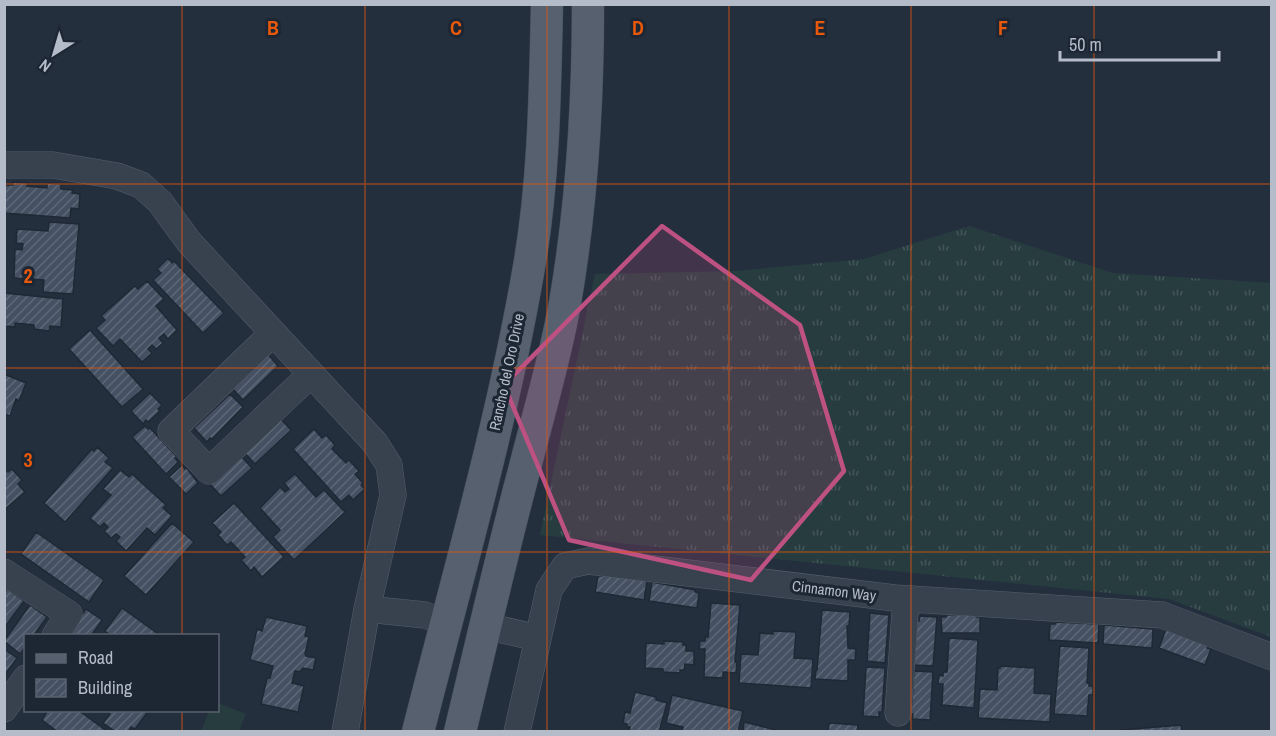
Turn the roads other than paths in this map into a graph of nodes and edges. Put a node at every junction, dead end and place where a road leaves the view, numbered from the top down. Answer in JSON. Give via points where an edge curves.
{"nodes":[{"id":1,"x":547,"y":4,"type":"edge"},
{"id":2,"x":588,"y":4,"type":"edge"},
{"id":3,"x":4,"y":165,"type":"edge"},
{"id":4,"x":273,"y":333,"type":"junction"},
{"id":5,"x":311,"y":374,"type":"junction"},
{"id":6,"x":482,"y":479,"type":"junction"},
{"id":7,"x":4,"y":572,"type":"edge"},
{"id":8,"x":906,"y":599,"type":"junction"},
{"id":9,"x":367,"y":609,"type":"junction"},
{"id":10,"x":446,"y":622,"type":"junction"},
{"id":11,"x":485,"y":626,"type":"junction"},
{"id":12,"x":56,"y":634,"type":"edge"},
{"id":13,"x":538,"y":638,"type":"junction"},
{"id":14,"x":1272,"y":657,"type":"edge"},
{"id":15,"x":24,"y":681,"type":"edge"},
{"id":16,"x":4,"y":709,"type":"edge"},
{"id":17,"x":898,"y":713,"type":"dead end"},
{"id":18,"x":462,"y":726,"type":"edge"},
{"id":19,"x":345,"y":732,"type":"edge"},
{"id":20,"x":418,"y":732,"type":"edge"},
{"id":21,"x":517,"y":732,"type":"edge"}],
"edges":[{"from":1,"to":6,"type":"main road","name":"Rancho del Oro Drive","via":[[539,187],[530,265]]},
{"from":2,"to":11,"type":"main road","via":[[583,167],[565,303]]},
{"from":3,"to":4,"type":"street","via":[[53,165],[117,176],[141,185]]},
{"from":4,"to":5,"type":"street"},
{"from":4,"to":5,"type":"street","via":[[171,430],[209,471]]},
{"from":5,"to":9,"type":"street","via":[[375,443],[389,465],[393,495]]},
{"from":6,"to":10,"type":"main road","name":"Rancho del Oro Drive"},
{"from":6,"to":11,"type":"main road","via":[[470,610],[474,620]]},
{"from":7,"to":12,"type":"street","via":[[69,614]]},
{"from":8,"to":13,"type":"street","name":"Cinnamon Way","via":[[588,561],[564,566],[549,590]]},
{"from":8,"to":14,"type":"street","name":"Cinnamon Way","via":[[1162,615]]},
{"from":8,"to":17,"type":"street"},
{"from":9,"to":10,"type":"street","via":[[425,615]]},
{"from":9,"to":19,"type":"street"},
{"from":10,"to":18,"type":"main road","via":[[461,650]]},
{"from":10,"to":20,"type":"main road","name":"Rancho del Oro Drive"},
{"from":11,"to":13,"type":"street"},
{"from":11,"to":18,"type":"main road"},
{"from":13,"to":21,"type":"street","name":"Cinnamon Way"},
{"from":15,"to":16,"type":"street"}]}
